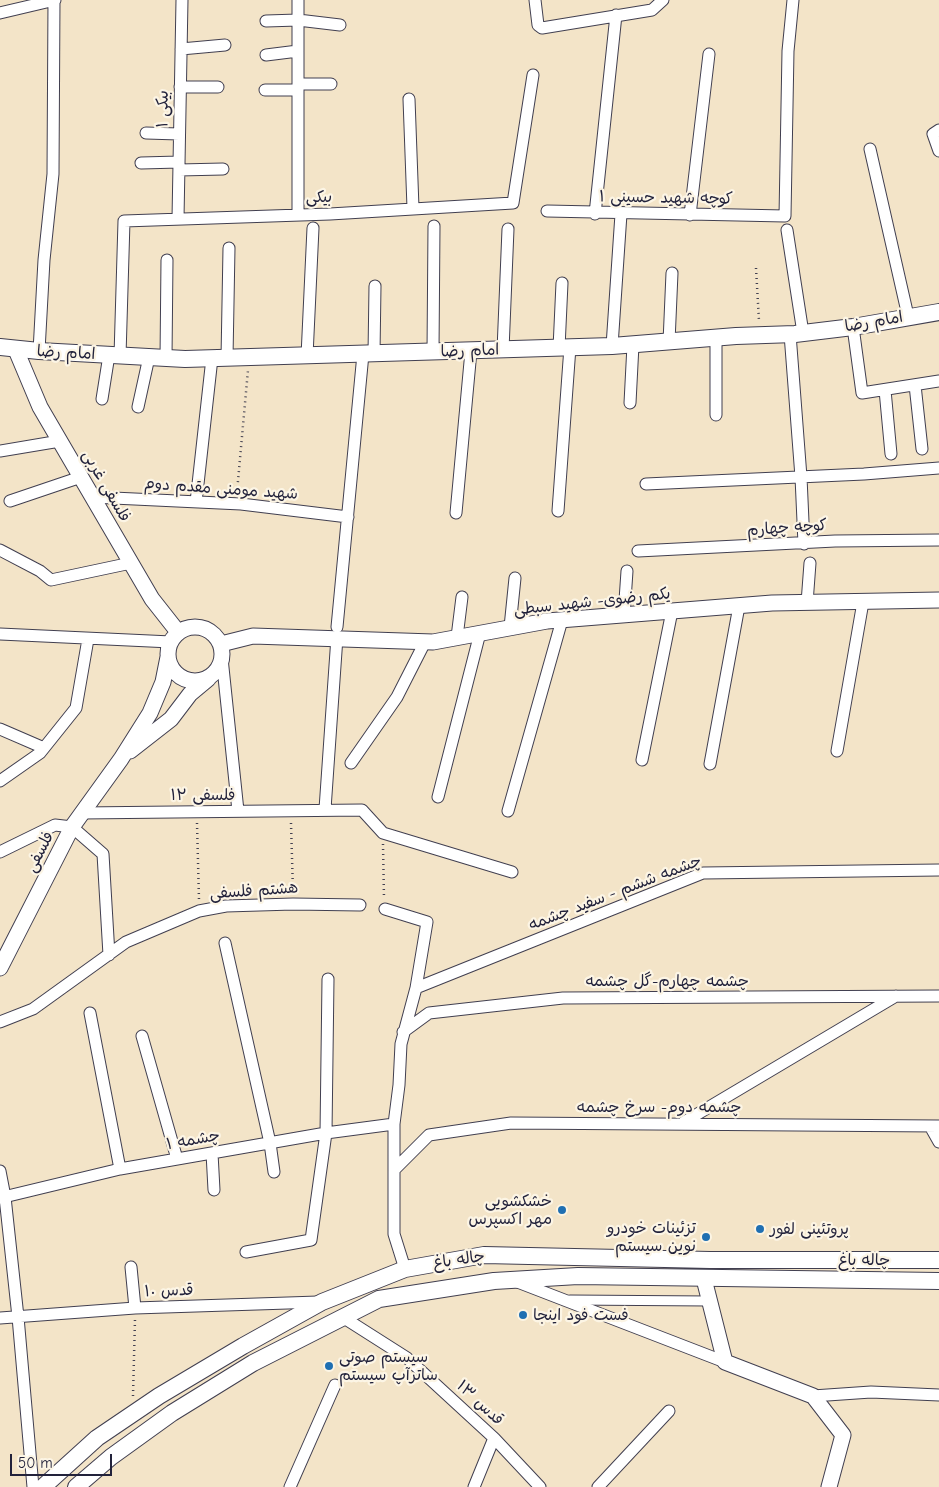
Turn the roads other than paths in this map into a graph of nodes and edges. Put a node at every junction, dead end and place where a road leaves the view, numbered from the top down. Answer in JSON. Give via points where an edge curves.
{"nodes":[{"id":1,"x":54,"y":0,"type":"edge"},
{"id":2,"x":182,"y":0,"type":"edge"},
{"id":3,"x":298,"y":0,"type":"edge"},
{"id":4,"x":534,"y":0,"type":"edge"},
{"id":5,"x":663,"y":0,"type":"edge"},
{"id":6,"x":793,"y":0,"type":"edge"},
{"id":7,"x":0,"y":13,"type":"edge"},
{"id":8,"x":616,"y":16,"type":"junction"},
{"id":9,"x":298,"y":20,"type":"junction"},
{"id":10,"x":266,"y":21,"type":"dead end"},
{"id":11,"x":340,"y":25,"type":"dead end"},
{"id":12,"x":225,"y":45,"type":"dead end"},
{"id":13,"x":181,"y":49,"type":"junction"},
{"id":14,"x":298,"y":51,"type":"junction"},
{"id":15,"x":709,"y":54,"type":"dead end"},
{"id":16,"x":266,"y":55,"type":"dead end"},
{"id":17,"x":533,"y":75,"type":"dead end"},
{"id":18,"x":331,"y":84,"type":"dead end"},
{"id":19,"x":180,"y":87,"type":"junction"},
{"id":20,"x":218,"y":87,"type":"dead end"},
{"id":21,"x":298,"y":87,"type":"junction"},
{"id":22,"x":266,"y":90,"type":"dead end"},
{"id":23,"x":409,"y":99,"type":"dead end"},
{"id":24,"x":939,"y":130,"type":"edge"},
{"id":25,"x":146,"y":133,"type":"dead end"},
{"id":26,"x":179,"y":134,"type":"junction"},
{"id":27,"x":870,"y":149,"type":"dead end"},
{"id":28,"x":939,"y":151,"type":"edge"},
{"id":29,"x":141,"y":163,"type":"dead end"},
{"id":30,"x":179,"y":166,"type":"junction"},
{"id":31,"x":223,"y":169,"type":"dead end"},
{"id":32,"x":413,"y":208,"type":"junction"},
{"id":33,"x":547,"y":212,"type":"dead end"},
{"id":34,"x":298,"y":214,"type":"junction"},
{"id":35,"x":595,"y":214,"type":"junction"},
{"id":36,"x":621,"y":214,"type":"junction"},
{"id":37,"x":690,"y":215,"type":"junction"},
{"id":38,"x":178,"y":219,"type":"junction"},
{"id":39,"x":434,"y":226,"type":"dead end"},
{"id":40,"x":313,"y":228,"type":"dead end"},
{"id":41,"x":508,"y":229,"type":"dead end"},
{"id":42,"x":787,"y":230,"type":"dead end"},
{"id":43,"x":229,"y":248,"type":"dead end"},
{"id":44,"x":167,"y":260,"type":"dead end"},
{"id":45,"x":672,"y":273,"type":"dead end"},
{"id":46,"x":562,"y":284,"type":"dead end"},
{"id":47,"x":375,"y":286,"type":"dead end"},
{"id":48,"x":939,"y":312,"type":"edge"},
{"id":49,"x":908,"y":316,"type":"junction"},
{"id":50,"x":854,"y":327,"type":"junction"},
{"id":51,"x":796,"y":333,"type":"junction"},
{"id":52,"x":716,"y":338,"type":"junction"},
{"id":53,"x":669,"y":342,"type":"junction"},
{"id":54,"x":633,"y":344,"type":"junction"},
{"id":55,"x":612,"y":346,"type":"junction"},
{"id":56,"x":565,"y":347,"type":"junction"},
{"id":57,"x":8,"y":348,"type":"edge"},
{"id":58,"x":503,"y":350,"type":"junction"},
{"id":59,"x":39,"y":351,"type":"junction"},
{"id":60,"x":471,"y":351,"type":"junction"},
{"id":61,"x":433,"y":352,"type":"junction"},
{"id":62,"x":368,"y":354,"type":"junction"},
{"id":63,"x":114,"y":355,"type":"junction"},
{"id":64,"x":307,"y":356,"type":"junction"},
{"id":65,"x":149,"y":357,"type":"junction"},
{"id":66,"x":166,"y":358,"type":"junction"},
{"id":67,"x":220,"y":358,"type":"junction"},
{"id":68,"x":939,"y":381,"type":"edge"},
{"id":69,"x":916,"y":385,"type":"junction"},
{"id":70,"x":885,"y":390,"type":"junction"},
{"id":71,"x":102,"y":399,"type":"dead end"},
{"id":72,"x":630,"y":403,"type":"dead end"},
{"id":73,"x":138,"y":407,"type":"dead end"},
{"id":74,"x":716,"y":415,"type":"dead end"},
{"id":75,"x":60,"y":441,"type":"junction"},
{"id":76,"x":922,"y":449,"type":"dead end"},
{"id":77,"x":0,"y":451,"type":"edge"},
{"id":78,"x":891,"y":454,"type":"dead end"},
{"id":79,"x":939,"y":468,"type":"edge"},
{"id":80,"x":81,"y":477,"type":"junction"},
{"id":81,"x":801,"y":477,"type":"junction"},
{"id":82,"x":646,"y":484,"type":"dead end"},
{"id":83,"x":92,"y":497,"type":"junction"},
{"id":84,"x":10,"y":501,"type":"dead end"},
{"id":85,"x":196,"y":502,"type":"junction"},
{"id":86,"x":558,"y":511,"type":"dead end"},
{"id":87,"x":456,"y":513,"type":"dead end"},
{"id":88,"x":348,"y":516,"type":"junction"},
{"id":89,"x":939,"y":540,"type":"edge"},
{"id":90,"x":804,"y":544,"type":"junction"},
{"id":91,"x":0,"y":550,"type":"edge"},
{"id":92,"x":638,"y":551,"type":"dead end"},
{"id":93,"x":131,"y":563,"type":"junction"},
{"id":94,"x":810,"y":563,"type":"dead end"},
{"id":95,"x":627,"y":571,"type":"dead end"},
{"id":96,"x":515,"y":578,"type":"dead end"},
{"id":97,"x":462,"y":597,"type":"dead end"},
{"id":98,"x":939,"y":600,"type":"edge"},
{"id":99,"x":807,"y":602,"type":"junction"},
{"id":100,"x":863,"y":602,"type":"junction"},
{"id":101,"x":739,"y":606,"type":"junction"},
{"id":102,"x":672,"y":611,"type":"junction"},
{"id":103,"x":624,"y":615,"type":"junction"},
{"id":104,"x":562,"y":620,"type":"junction"},
{"id":105,"x":510,"y":627,"type":"junction"},
{"id":106,"x":337,"y":632,"type":"junction"},
{"id":107,"x":480,"y":633,"type":"junction"},
{"id":108,"x":0,"y":634,"type":"edge"},
{"id":109,"x":457,"y":637,"type":"junction"},
{"id":110,"x":88,"y":639,"type":"junction"},
{"id":111,"x":426,"y":642,"type":"junction"},
{"id":112,"x":172,"y":644,"type":"junction"},
{"id":113,"x":221,"y":650,"type":"junction"},
{"id":114,"x":212,"y":675,"type":"junction"},
{"id":115,"x":0,"y":729,"type":"edge"},
{"id":116,"x":44,"y":748,"type":"junction"},
{"id":117,"x":837,"y":752,"type":"dead end"},
{"id":118,"x":121,"y":759,"type":"junction"},
{"id":119,"x":642,"y":760,"type":"dead end"},
{"id":120,"x":351,"y":763,"type":"dead end"},
{"id":121,"x":710,"y":764,"type":"dead end"},
{"id":122,"x":0,"y":781,"type":"edge"},
{"id":123,"x":438,"y":796,"type":"dead end"},
{"id":124,"x":325,"y":809,"type":"junction"},
{"id":125,"x":238,"y":811,"type":"junction"},
{"id":126,"x":508,"y":811,"type":"dead end"},
{"id":127,"x":81,"y":813,"type":"junction"},
{"id":128,"x":72,"y":827,"type":"junction"},
{"id":129,"x":0,"y":852,"type":"edge"},
{"id":130,"x":939,"y":870,"type":"edge"},
{"id":131,"x":512,"y":872,"type":"dead end"},
{"id":132,"x":360,"y":905,"type":"dead end"},
{"id":133,"x":385,"y":909,"type":"road end"},
{"id":134,"x":225,"y":943,"type":"dead end"},
{"id":135,"x":110,"y":955,"type":"junction"},
{"id":136,"x":0,"y":968,"type":"edge"},
{"id":137,"x":328,"y":979,"type":"dead end"},
{"id":138,"x":416,"y":988,"type":"junction"},
{"id":139,"x":896,"y":996,"type":"junction"},
{"id":140,"x":939,"y":996,"type":"edge"},
{"id":141,"x":90,"y":1013,"type":"dead end"},
{"id":142,"x":0,"y":1022,"type":"edge"},
{"id":143,"x":403,"y":1032,"type":"junction"},
{"id":144,"x":142,"y":1036,"type":"dead end"},
{"id":145,"x":682,"y":1123,"type":"junction"},
{"id":146,"x":394,"y":1124,"type":"junction"},
{"id":147,"x":934,"y":1126,"type":"edge"},
{"id":148,"x":326,"y":1133,"type":"junction"},
{"id":149,"x":939,"y":1142,"type":"edge"},
{"id":150,"x":270,"y":1143,"type":"junction"},
{"id":151,"x":212,"y":1153,"type":"junction"},
{"id":152,"x":178,"y":1159,"type":"junction"},
{"id":153,"x":120,"y":1169,"type":"junction"},
{"id":154,"x":0,"y":1170,"type":"edge"},
{"id":155,"x":394,"y":1170,"type":"junction"},
{"id":156,"x":274,"y":1172,"type":"dead end"},
{"id":157,"x":214,"y":1190,"type":"dead end"},
{"id":158,"x":3,"y":1198,"type":"edge"},
{"id":159,"x":246,"y":1252,"type":"dead end"},
{"id":160,"x":939,"y":1260,"type":"edge"},
{"id":161,"x":131,"y":1267,"type":"dead end"},
{"id":162,"x":405,"y":1269,"type":"junction"},
{"id":163,"x":704,"y":1279,"type":"junction"},
{"id":164,"x":511,"y":1280,"type":"junction"},
{"id":165,"x":939,"y":1281,"type":"edge"},
{"id":166,"x":560,"y":1300,"type":"junction"},
{"id":167,"x":709,"y":1301,"type":"junction"},
{"id":168,"x":322,"y":1302,"type":"junction"},
{"id":169,"x":135,"y":1308,"type":"junction"},
{"id":170,"x":341,"y":1316,"type":"junction"},
{"id":171,"x":18,"y":1317,"type":"junction"},
{"id":172,"x":0,"y":1318,"type":"edge"},
{"id":173,"x":725,"y":1362,"type":"junction"},
{"id":174,"x":335,"y":1385,"type":"dead end"},
{"id":175,"x":939,"y":1395,"type":"edge"},
{"id":176,"x":812,"y":1396,"type":"junction"},
{"id":177,"x":669,"y":1411,"type":"dead end"},
{"id":178,"x":494,"y":1438,"type":"junction"},
{"id":179,"x":80,"y":1486,"type":"edge"},
{"id":180,"x":33,"y":1487,"type":"edge"},
{"id":181,"x":43,"y":1487,"type":"edge"},
{"id":182,"x":290,"y":1487,"type":"edge"},
{"id":183,"x":474,"y":1487,"type":"edge"},
{"id":184,"x":540,"y":1487,"type":"edge"},
{"id":185,"x":598,"y":1487,"type":"edge"},
{"id":186,"x":829,"y":1487,"type":"edge"}],
"edges":[{"from":1,"to":7,"type":"street"},
{"from":1,"to":59,"type":"street","via":[[53,166]]},
{"from":2,"to":13,"type":"street","name":"۱ بیکی"},
{"from":3,"to":9,"type":"street"},
{"from":4,"to":8,"type":"street","via":[[538,25],[542,28]]},
{"from":5,"to":8,"type":"street","via":[[652,10]]},
{"from":6,"to":37,"type":"street","name":"کوچه شهید حسینی ۱","via":[[788,51],[785,216]]},
{"from":8,"to":35,"type":"street"},
{"from":9,"to":10,"type":"street"},
{"from":9,"to":11,"type":"street"},
{"from":9,"to":14,"type":"street"},
{"from":12,"to":13,"type":"street"},
{"from":13,"to":19,"type":"street","name":"۱ بیکی"},
{"from":14,"to":16,"type":"street"},
{"from":14,"to":21,"type":"street"},
{"from":15,"to":37,"type":"street"},
{"from":17,"to":32,"type":"street","name":"بیکی","via":[[513,203]]},
{"from":18,"to":21,"type":"street"},
{"from":19,"to":20,"type":"street"},
{"from":19,"to":26,"type":"street","name":"۱ بیکی"},
{"from":21,"to":22,"type":"street"},
{"from":21,"to":34,"type":"street"},
{"from":23,"to":32,"type":"street"},
{"from":24,"to":28,"type":"street","via":[[933,134]]},
{"from":25,"to":26,"type":"street"},
{"from":26,"to":30,"type":"street","name":"۱ بیکی"},
{"from":27,"to":49,"type":"street"},
{"from":29,"to":30,"type":"street"},
{"from":30,"to":31,"type":"street"},
{"from":30,"to":38,"type":"street","name":"۱ بیکی"},
{"from":32,"to":34,"type":"street","name":"بیکی"},
{"from":33,"to":35,"type":"street","name":"کوچه شهید حسینی ۱"},
{"from":34,"to":38,"type":"street","name":"بیکی"},
{"from":35,"to":36,"type":"street","name":"کوچه شهید حسینی ۱"},
{"from":36,"to":37,"type":"street","name":"کوچه شهید حسینی ۱"},
{"from":36,"to":55,"type":"street"},
{"from":38,"to":63,"type":"street","name":"بیکی","via":[[124,221]]},
{"from":39,"to":61,"type":"street"},
{"from":40,"to":64,"type":"street"},
{"from":41,"to":58,"type":"street"},
{"from":42,"to":51,"type":"street"},
{"from":43,"to":67,"type":"street"},
{"from":44,"to":66,"type":"street"},
{"from":45,"to":53,"type":"street"},
{"from":46,"to":56,"type":"street"},
{"from":47,"to":62,"type":"street"},
{"from":48,"to":49,"type":"main road","name":"امام رضا"},
{"from":49,"to":50,"type":"main road","name":"امام رضا"},
{"from":50,"to":51,"type":"main road","name":"امام رضا"},
{"from":50,"to":70,"type":"street","via":[[862,393]]},
{"from":51,"to":52,"type":"main road","name":"امام رضا"},
{"from":51,"to":81,"type":"street"},
{"from":52,"to":53,"type":"main road","name":"امام رضا"},
{"from":52,"to":74,"type":"street"},
{"from":53,"to":54,"type":"main road","name":"امام رضا"},
{"from":54,"to":55,"type":"main road","name":"امام رضا"},
{"from":54,"to":72,"type":"street"},
{"from":55,"to":56,"type":"main road","name":"امام رضا"},
{"from":56,"to":58,"type":"main road","name":"امام رضا"},
{"from":56,"to":86,"type":"street"},
{"from":57,"to":59,"type":"main road","name":"امام رضا"},
{"from":57,"to":75,"type":"street","name":"فلسفی غربی"},
{"from":58,"to":60,"type":"main road","name":"امام رضا"},
{"from":59,"to":63,"type":"main road","name":"امام رضا"},
{"from":60,"to":61,"type":"main road","name":"امام رضا"},
{"from":60,"to":87,"type":"street"},
{"from":61,"to":62,"type":"main road","name":"امام رضا"},
{"from":62,"to":64,"type":"main road","name":"امام رضا"},
{"from":62,"to":88,"type":"street"},
{"from":63,"to":65,"type":"main road","name":"امام رضا"},
{"from":63,"to":71,"type":"street"},
{"from":64,"to":67,"type":"main road","name":"امام رضا"},
{"from":65,"to":66,"type":"main road","name":"امام رضا"},
{"from":65,"to":73,"type":"street"},
{"from":66,"to":67,"type":"main road","name":"امام رضا"},
{"from":67,"to":85,"type":"street"},
{"from":68,"to":69,"type":"street"},
{"from":69,"to":70,"type":"street"},
{"from":69,"to":76,"type":"street"},
{"from":70,"to":78,"type":"street"},
{"from":75,"to":77,"type":"street"},
{"from":75,"to":80,"type":"street","name":"فلسفی غربی"},
{"from":79,"to":81,"type":"street"},
{"from":80,"to":83,"type":"street","name":"فلسفی غربی"},
{"from":80,"to":84,"type":"street"},
{"from":81,"to":82,"type":"street"},
{"from":81,"to":90,"type":"street"},
{"from":83,"to":85,"type":"street","name":"شهید مومنی مقدم دوم"},
{"from":83,"to":93,"type":"street","name":"فلسفی غربی"},
{"from":85,"to":88,"type":"street","name":"شهید مومنی مقدم دوم","via":[[236,503]]},
{"from":88,"to":106,"type":"street"},
{"from":89,"to":90,"type":"street","name":"کوچه چهارم"},
{"from":90,"to":92,"type":"street","name":"کوچه چهارم"},
{"from":91,"to":93,"type":"street","via":[[51,580]]},
{"from":93,"to":112,"type":"street","name":"فلسفی غربی"},
{"from":94,"to":99,"type":"street"},
{"from":95,"to":103,"type":"street"},
{"from":96,"to":105,"type":"street"},
{"from":97,"to":109,"type":"street"},
{"from":98,"to":100,"type":"street","name":"یکم رضوی- شهید سبطی"},
{"from":99,"to":100,"type":"street","name":"یکم رضوی- شهید سبطی"},
{"from":99,"to":101,"type":"street","name":"یکم رضوی- شهید سبطی"},
{"from":100,"to":117,"type":"street"},
{"from":101,"to":102,"type":"street","name":"یکم رضوی- شهید سبطی"},
{"from":101,"to":121,"type":"street"},
{"from":102,"to":103,"type":"street","name":"یکم رضوی- شهید سبطی"},
{"from":102,"to":119,"type":"street"},
{"from":103,"to":104,"type":"street","name":"یکم رضوی- شهید سبطی"},
{"from":104,"to":105,"type":"street","name":"یکم رضوی- شهید سبطی"},
{"from":104,"to":126,"type":"street"},
{"from":105,"to":107,"type":"street","name":"یکم رضوی- شهید سبطی"},
{"from":106,"to":111,"type":"street","name":"یکم رضوی- شهید سبطی"},
{"from":106,"to":113,"type":"street","name":"یکم رضوی- شهید سبطی","via":[[253,636]]},
{"from":106,"to":124,"type":"street"},
{"from":107,"to":109,"type":"street","name":"یکم رضوی- شهید سبطی"},
{"from":107,"to":123,"type":"street"},
{"from":108,"to":110,"type":"street"},
{"from":109,"to":111,"type":"street","name":"یکم رضوی- شهید سبطی"},
{"from":110,"to":112,"type":"street"},
{"from":110,"to":116,"type":"street","via":[[76,708]]},
{"from":111,"to":120,"type":"street","via":[[397,697]]},
{"from":112,"to":113,"type":"street","via":[[188,627],[200,626],[213,632]]},
{"from":112,"to":114,"type":"street","via":[[174,671],[184,679],[195,681]]},
{"from":112,"to":118,"type":"street","via":[[163,682],[150,713]]},
{"from":113,"to":114,"type":"street"},
{"from":113,"to":125,"type":"street"},
{"from":114,"to":118,"type":"street","via":[[190,694],[171,719]]},
{"from":115,"to":116,"type":"street"},
{"from":116,"to":122,"type":"street"},
{"from":118,"to":127,"type":"street","name":"فلسفی"},
{"from":124,"to":125,"type":"street","name":"۱۲ فلسفی"},
{"from":124,"to":131,"type":"street","name":"۱۲ فلسفی","via":[[362,810],[382,833]]},
{"from":125,"to":127,"type":"street","name":"۱۲ فلسفی"},
{"from":127,"to":128,"type":"street","name":"فلسفی"},
{"from":128,"to":129,"type":"street","via":[[55,824]]},
{"from":128,"to":135,"type":"street","via":[[103,854]]},
{"from":128,"to":136,"type":"street","name":"فلسفی"},
{"from":130,"to":138,"type":"street","name":"چشمه ششم - سفید چشمه","via":[[703,873]]},
{"from":132,"to":135,"type":"street","name":"هشتم فلسفی","via":[[226,906],[199,911],[126,942]]},
{"from":133,"to":138,"type":"street","via":[[427,922]]},
{"from":134,"to":150,"type":"street"},
{"from":135,"to":142,"type":"street","name":"هشتم فلسفی","via":[[33,1009]]},
{"from":137,"to":148,"type":"street"},
{"from":138,"to":143,"type":"street"},
{"from":139,"to":140,"type":"street","name":"چشمه چهارم-گل چشمه"},
{"from":139,"to":143,"type":"street","name":"چشمه چهارم-گل چشمه","via":[[563,998],[429,1013]]},
{"from":139,"to":145,"type":"street"},
{"from":141,"to":153,"type":"street"},
{"from":143,"to":146,"type":"street"},
{"from":144,"to":152,"type":"street"},
{"from":145,"to":147,"type":"street","name":"چشمه دوم- سرخ چشمه"},
{"from":145,"to":155,"type":"street","name":"چشمه دوم- سرخ چشمه","via":[[511,1123],[429,1135]]},
{"from":146,"to":148,"type":"street","name":"چشمه ۱"},
{"from":146,"to":155,"type":"street"},
{"from":147,"to":149,"type":"street"},
{"from":148,"to":150,"type":"street","name":"چشمه ۱"},
{"from":148,"to":159,"type":"street","via":[[311,1240]]},
{"from":150,"to":151,"type":"street","name":"چشمه ۱"},
{"from":150,"to":156,"type":"street"},
{"from":151,"to":152,"type":"street","name":"چشمه ۱"},
{"from":151,"to":157,"type":"street"},
{"from":152,"to":153,"type":"street","name":"چشمه ۱"},
{"from":153,"to":158,"type":"street","name":"چشمه ۱"},
{"from":154,"to":158,"type":"street"},
{"from":155,"to":162,"type":"street","via":[[394,1234]]},
{"from":158,"to":171,"type":"street"},
{"from":160,"to":162,"type":"main road","name":"چاله باغ","via":[[710,1260],[484,1255]]},
{"from":161,"to":169,"type":"street"},
{"from":162,"to":168,"type":"main road","name":"چاله باغ"},
{"from":163,"to":164,"type":"main road","name":"چاله باغ","via":[[578,1276]]},
{"from":163,"to":165,"type":"main road","name":"چاله باغ"},
{"from":163,"to":167,"type":"street"},
{"from":164,"to":166,"type":"street"},
{"from":164,"to":170,"type":"main road","name":"چاله باغ","via":[[454,1285],[379,1299]]},
{"from":166,"to":167,"type":"street"},
{"from":166,"to":173,"type":"street"},
{"from":167,"to":173,"type":"street"},
{"from":168,"to":169,"type":"street","name":"قدس ۱۰"},
{"from":168,"to":181,"type":"main road","name":"چاله باغ","via":[[132,1414],[97,1438]]},
{"from":169,"to":171,"type":"street","name":"قدس ۱۰"},
{"from":170,"to":178,"type":"street","name":"قدس ۱۳","via":[[407,1358]]},
{"from":170,"to":179,"type":"main road","name":"چاله باغ","via":[[253,1363],[172,1413],[111,1457]]},
{"from":171,"to":172,"type":"street","name":"قدس ۱۰"},
{"from":171,"to":180,"type":"street"},
{"from":173,"to":176,"type":"street"},
{"from":174,"to":182,"type":"street"},
{"from":175,"to":176,"type":"street","via":[[871,1392]]},
{"from":176,"to":186,"type":"street","via":[[843,1435]]},
{"from":177,"to":185,"type":"street"},
{"from":178,"to":183,"type":"street"},
{"from":178,"to":184,"type":"street","name":"قدس ۱۳"}]}
